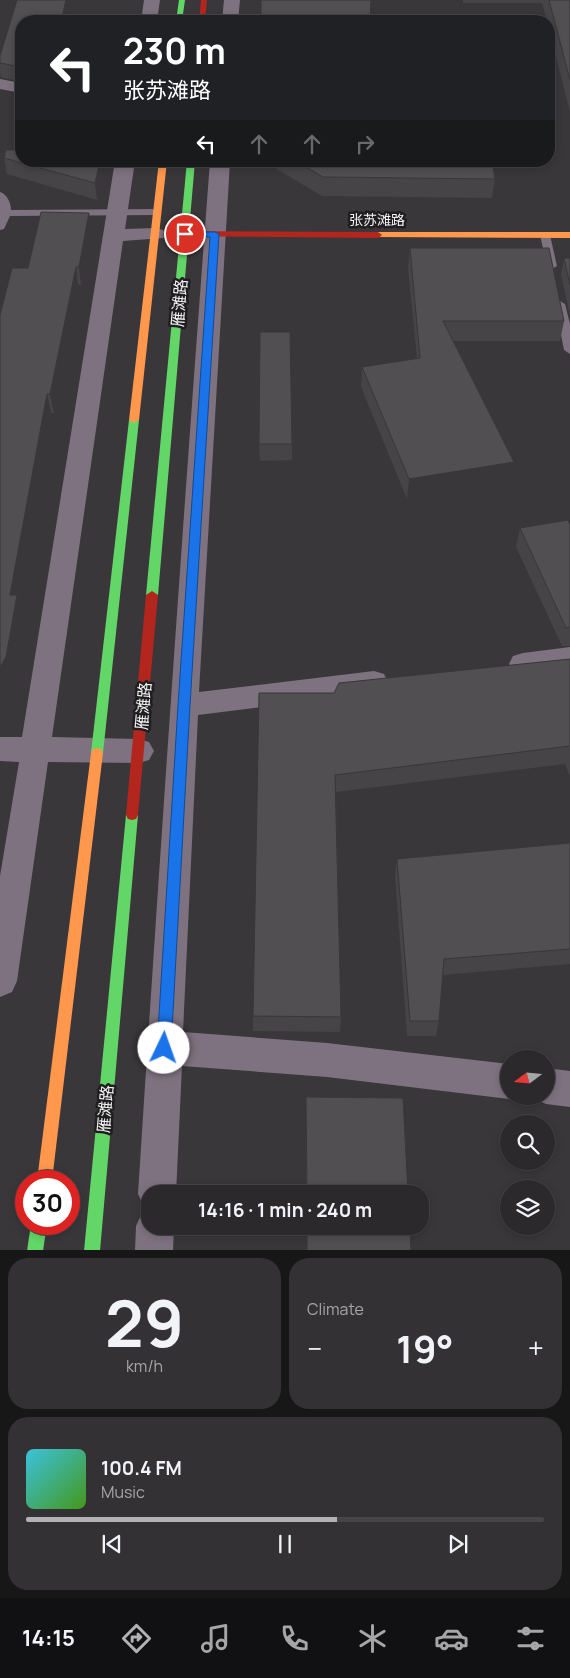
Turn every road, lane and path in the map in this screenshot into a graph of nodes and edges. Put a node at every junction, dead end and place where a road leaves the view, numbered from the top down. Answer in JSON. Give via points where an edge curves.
{"nodes":[{"id":1,"x":152,"y":0,"type":"edge"},
{"id":2,"x":182,"y":0,"type":"edge"},
{"id":3,"x":204,"y":0,"type":"edge"},
{"id":4,"x":232,"y":0,"type":"edge"},
{"id":5,"x":150,"y":15,"type":"edge"},
{"id":6,"x":180,"y":15,"type":"edge"},
{"id":7,"x":203,"y":15,"type":"edge"},
{"id":8,"x":231,"y":15,"type":"edge"},
{"id":9,"x":0,"y":84,"type":"edge"},
{"id":10,"x":15,"y":87,"type":"edge"},
{"id":11,"x":125,"y":167,"type":"edge"},
{"id":12,"x":162,"y":167,"type":"edge"},
{"id":13,"x":191,"y":167,"type":"edge"},
{"id":14,"x":220,"y":167,"type":"edge"},
{"id":15,"x":0,"y":195,"type":"edge"},
{"id":16,"x":157,"y":212,"type":"junction"},
{"id":17,"x":7,"y":213,"type":"junction"},
{"id":18,"x":116,"y":223,"type":"junction"},
{"id":19,"x":0,"y":227,"type":"edge"},
{"id":20,"x":156,"y":234,"type":"junction"},
{"id":21,"x":185,"y":234,"type":"junction"},
{"id":22,"x":215,"y":234,"type":"junction"},
{"id":23,"x":545,"y":235,"type":"junction"},
{"id":24,"x":570,"y":235,"type":"edge"},
{"id":25,"x":553,"y":273,"type":"edge"},
{"id":26,"x":557,"y":292,"type":"edge"},
{"id":27,"x":570,"y":350,"type":"edge"},
{"id":28,"x":570,"y":658,"type":"edge"},
{"id":29,"x":501,"y":667,"type":"edge"},
{"id":30,"x":402,"y":679,"type":"edge"},
{"id":31,"x":184,"y":705,"type":"junction"},
{"id":32,"x":36,"y":748,"type":"junction"},
{"id":33,"x":0,"y":749,"type":"edge"},
{"id":34,"x":138,"y":751,"type":"junction"},
{"id":35,"x":97,"y":752,"type":"junction"},
{"id":36,"x":10,"y":851,"type":"edge"},
{"id":37,"x":0,"y":981,"type":"edge"},
{"id":38,"x":164,"y":1048,"type":"junction"},
{"id":39,"x":500,"y":1081,"type":"edge"},
{"id":40,"x":555,"y":1087,"type":"edge"},
{"id":41,"x":570,"y":1089,"type":"edge"},
{"id":42,"x":45,"y":1170,"type":"edge"},
{"id":43,"x":157,"y":1185,"type":"edge"},
{"id":44,"x":37,"y":1235,"type":"edge"},
{"id":45,"x":155,"y":1235,"type":"edge"},
{"id":46,"x":35,"y":1250,"type":"edge"},
{"id":47,"x":92,"y":1250,"type":"edge"},
{"id":48,"x":154,"y":1250,"type":"edge"}],
"edges":[{"from":1,"to":5,"type":"street"},
{"from":2,"to":6,"type":"main road"},
{"from":3,"to":7,"type":"main road"},
{"from":4,"to":8,"type":"street"},
{"from":9,"to":10,"type":"street"},
{"from":11,"to":18,"type":"street"},
{"from":12,"to":16,"type":"main road","name":"雁滩路"},
{"from":13,"to":21,"type":"main road","name":"雁滩路"},
{"from":14,"to":22,"type":"street","name":"雁滩路"},
{"from":15,"to":17,"type":"lane","via":[[5,200]]},
{"from":16,"to":18,"type":"lane"},
{"from":16,"to":20,"type":"main road","name":"雁滩路"},
{"from":17,"to":18,"type":"lane"},
{"from":17,"to":19,"type":"lane"},
{"from":18,"to":20,"type":"street"},
{"from":18,"to":32,"type":"street"},
{"from":20,"to":21,"type":"main road","name":"张苏滩路"},
{"from":20,"to":35,"type":"main road","name":"雁滩路"},
{"from":21,"to":22,"type":"main road","name":"张苏滩路"},
{"from":21,"to":34,"type":"main road","name":"雁滩路"},
{"from":22,"to":23,"type":"main road","name":"张苏滩路"},
{"from":22,"to":31,"type":"street","name":"雁滩路"},
{"from":23,"to":24,"type":"main road","name":"张苏滩路"},
{"from":23,"to":25,"type":"lane"},
{"from":26,"to":27,"type":"lane"},
{"from":28,"to":29,"type":"street"},
{"from":30,"to":31,"type":"street"},
{"from":31,"to":38,"type":"street","name":"雁滩路"},
{"from":32,"to":33,"type":"street"},
{"from":32,"to":35,"type":"street"},
{"from":32,"to":36,"type":"street"},
{"from":34,"to":35,"type":"street"},
{"from":34,"to":47,"type":"main road","name":"雁滩路"},
{"from":35,"to":42,"type":"main road","name":"雁滩路"},
{"from":36,"to":37,"type":"street"},
{"from":38,"to":39,"type":"street","via":[[328,1060]]},
{"from":38,"to":43,"type":"street","name":"雁滩路"},
{"from":40,"to":41,"type":"street"},
{"from":44,"to":46,"type":"main road"},
{"from":45,"to":48,"type":"street"}]}
